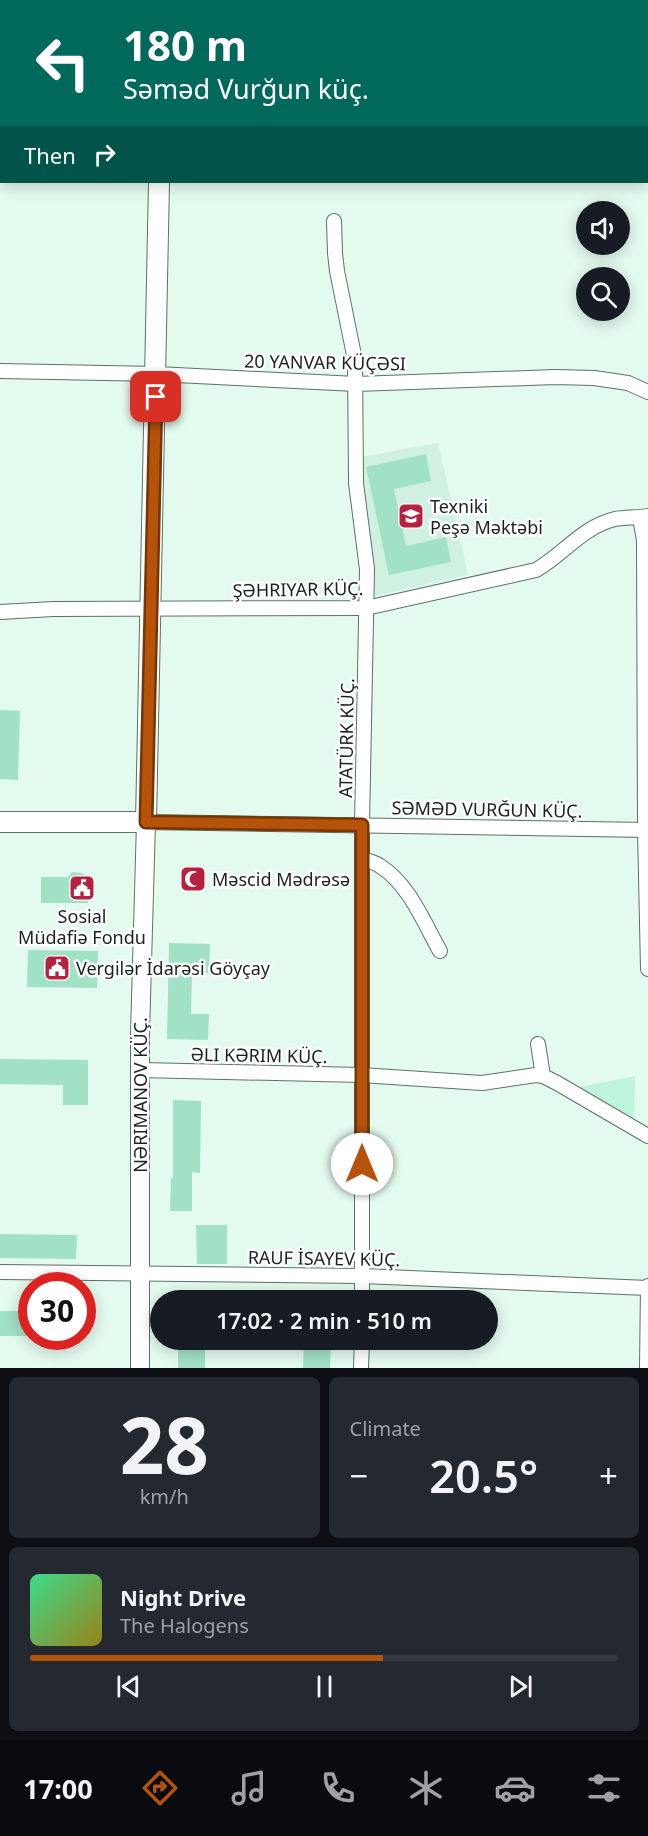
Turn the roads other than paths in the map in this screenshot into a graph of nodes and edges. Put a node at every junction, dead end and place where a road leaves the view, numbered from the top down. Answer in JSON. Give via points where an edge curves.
{"nodes":[{"id":1,"x":159,"y":183,"type":"edge"},
{"id":2,"x":334,"y":221,"type":"dead end"},
{"id":3,"x":0,"y":371,"type":"edge"},
{"id":4,"x":157,"y":374,"type":"junction"},
{"id":5,"x":356,"y":384,"type":"junction"},
{"id":6,"x":648,"y":392,"type":"edge"},
{"id":7,"x":644,"y":517,"type":"edge"},
{"id":8,"x":151,"y":608,"type":"junction"},
{"id":9,"x":366,"y":608,"type":"junction"},
{"id":10,"x":0,"y":612,"type":"edge"},
{"id":11,"x":0,"y":822,"type":"edge"},
{"id":12,"x":146,"y":822,"type":"junction"},
{"id":13,"x":362,"y":825,"type":"junction"},
{"id":14,"x":646,"y":830,"type":"edge"},
{"id":15,"x":362,"y":859,"type":"junction"},
{"id":16,"x":440,"y":951,"type":"dead end"},
{"id":17,"x":648,"y":969,"type":"edge"},
{"id":18,"x":538,"y":1044,"type":"dead end"},
{"id":19,"x":140,"y":1070,"type":"junction"},
{"id":20,"x":361,"y":1075,"type":"junction"},
{"id":21,"x":543,"y":1076,"type":"junction"},
{"id":22,"x":648,"y":1136,"type":"edge"},
{"id":23,"x":0,"y":1272,"type":"edge"},
{"id":24,"x":139,"y":1274,"type":"junction"},
{"id":25,"x":362,"y":1276,"type":"junction"},
{"id":26,"x":648,"y":1287,"type":"edge"},
{"id":27,"x":362,"y":1290,"type":"edge"},
{"id":28,"x":362,"y":1350,"type":"edge"},
{"id":29,"x":140,"y":1368,"type":"edge"},
{"id":30,"x":361,"y":1368,"type":"edge"},
{"id":31,"x":647,"y":1368,"type":"edge"}],
"edges":[{"from":1,"to":4,"type":"main road"},
{"from":2,"to":5,"type":"street","name":"ATATÜRK KÜÇ.","via":[[335,253],[356,360]]},
{"from":3,"to":4,"type":"street","name":"20 YANVAR KÜÇƏSI"},
{"from":4,"to":5,"type":"street","name":"20 YANVAR KÜÇƏSI"},
{"from":4,"to":8,"type":"main road"},
{"from":5,"to":6,"type":"street","name":"20 YANVAR KÜÇƏSI","via":[[594,378],[628,383]]},
{"from":5,"to":9,"type":"street","name":"ATATÜRK KÜÇ.","via":[[356,483],[367,569]]},
{"from":7,"to":9,"type":"street","name":"ŞƏHRIYAR KÜÇ.","via":[[616,519],[590,529],[536,570]]},
{"from":7,"to":14,"type":"street"},
{"from":8,"to":9,"type":"street","name":"ŞƏHRIYAR KÜÇ."},
{"from":8,"to":10,"type":"street","name":"ŞƏHRIYAR KÜÇ."},
{"from":8,"to":12,"type":"main road"},
{"from":9,"to":13,"type":"street","name":"ATATÜRK KÜÇ."},
{"from":11,"to":12,"type":"main road"},
{"from":12,"to":13,"type":"street","name":"SƏMƏD VURĞUN KÜÇ."},
{"from":12,"to":19,"type":"street","name":"NƏRIMANOV KÜÇ."},
{"from":13,"to":14,"type":"street","name":"SƏMƏD VURĞUN KÜÇ."},
{"from":13,"to":15,"type":"street","name":"ATATÜRK KÜÇ."},
{"from":14,"to":17,"type":"street"},
{"from":15,"to":16,"type":"street","via":[[378,864],[406,891]]},
{"from":15,"to":20,"type":"street","name":"ATATÜRK KÜÇ."},
{"from":18,"to":21,"type":"street"},
{"from":19,"to":20,"type":"street","name":"ƏLI KƏRIM KÜÇ."},
{"from":19,"to":24,"type":"street","name":"NƏRIMANOV KÜÇ."},
{"from":20,"to":21,"type":"street","name":"ƏLI KƏRIM KÜÇ.","via":[[482,1083]]},
{"from":20,"to":25,"type":"street","name":"ATATÜRK KÜÇ."},
{"from":21,"to":22,"type":"street"},
{"from":23,"to":24,"type":"street","name":"RAUF İSAYEV KÜÇ."},
{"from":24,"to":25,"type":"street","name":"RAUF İSAYEV KÜÇ."},
{"from":24,"to":29,"type":"street","name":"NƏRIMANOV KÜÇ."},
{"from":25,"to":26,"type":"street","name":"RAUF İSAYEV KÜÇ."},
{"from":25,"to":27,"type":"street","name":"ATATÜRK KÜÇ."},
{"from":26,"to":31,"type":"street"},
{"from":28,"to":30,"type":"street"}]}
